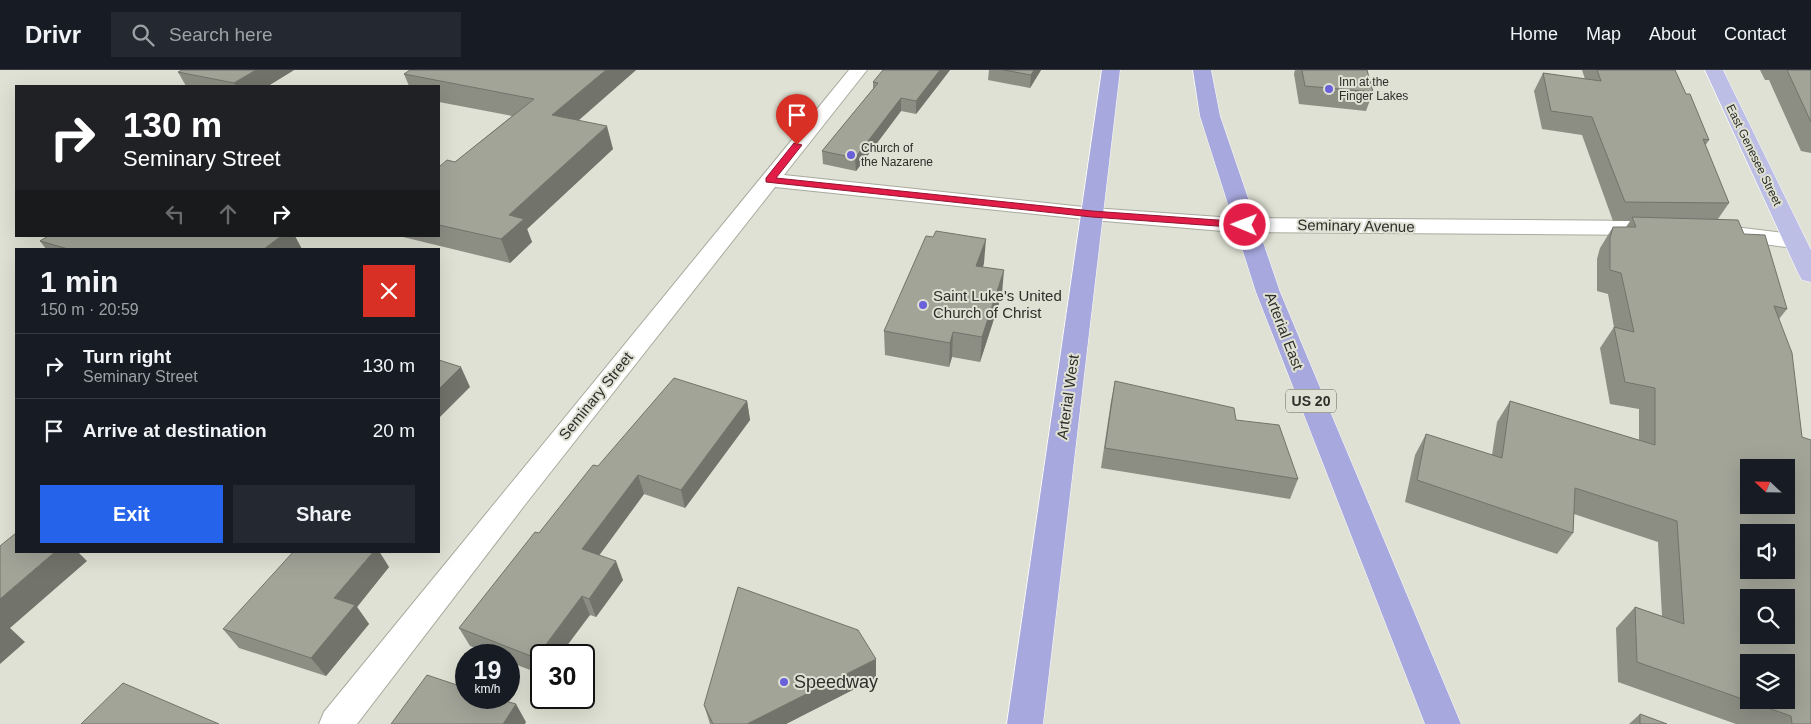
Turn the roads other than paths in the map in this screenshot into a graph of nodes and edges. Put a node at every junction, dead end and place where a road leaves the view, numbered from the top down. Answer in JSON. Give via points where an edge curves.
{"nodes":[{"id":1,"x":858,"y":70,"type":"edge"},
{"id":2,"x":1111,"y":70,"type":"edge"},
{"id":3,"x":1202,"y":70,"type":"edge"},
{"id":4,"x":1714,"y":70,"type":"edge"},
{"id":5,"x":769,"y":180,"type":"junction"},
{"id":6,"x":1092,"y":214,"type":"junction"},
{"id":7,"x":1245,"y":225,"type":"junction"},
{"id":8,"x":1793,"y":241,"type":"junction"},
{"id":9,"x":1811,"y":275,"type":"edge"},
{"id":10,"x":336,"y":724,"type":"edge"},
{"id":11,"x":1025,"y":724,"type":"edge"},
{"id":12,"x":1443,"y":724,"type":"edge"}],
"edges":[{"from":1,"to":5,"type":"street","name":"Seminary Street"},
{"from":2,"to":6,"type":"highway","name":"Arterial West"},
{"from":3,"to":7,"type":"highway","name":"Arterial East","number":"US 20","via":[[1210,116]]},
{"from":4,"to":8,"type":"main road","name":"East Genesee Street"},
{"from":5,"to":6,"type":"street","name":"Seminary Avenue"},
{"from":5,"to":10,"type":"street","name":"Seminary Street"},
{"from":6,"to":7,"type":"street","name":"Seminary Avenue"},
{"from":6,"to":11,"type":"highway","name":"Arterial West"},
{"from":7,"to":8,"type":"street","name":"Seminary Avenue","via":[[1681,229]]},
{"from":7,"to":12,"type":"highway","name":"Arterial East","number":"US 20","via":[[1313,407]]},
{"from":8,"to":9,"type":"main road","name":"East Genesee Street"}]}
